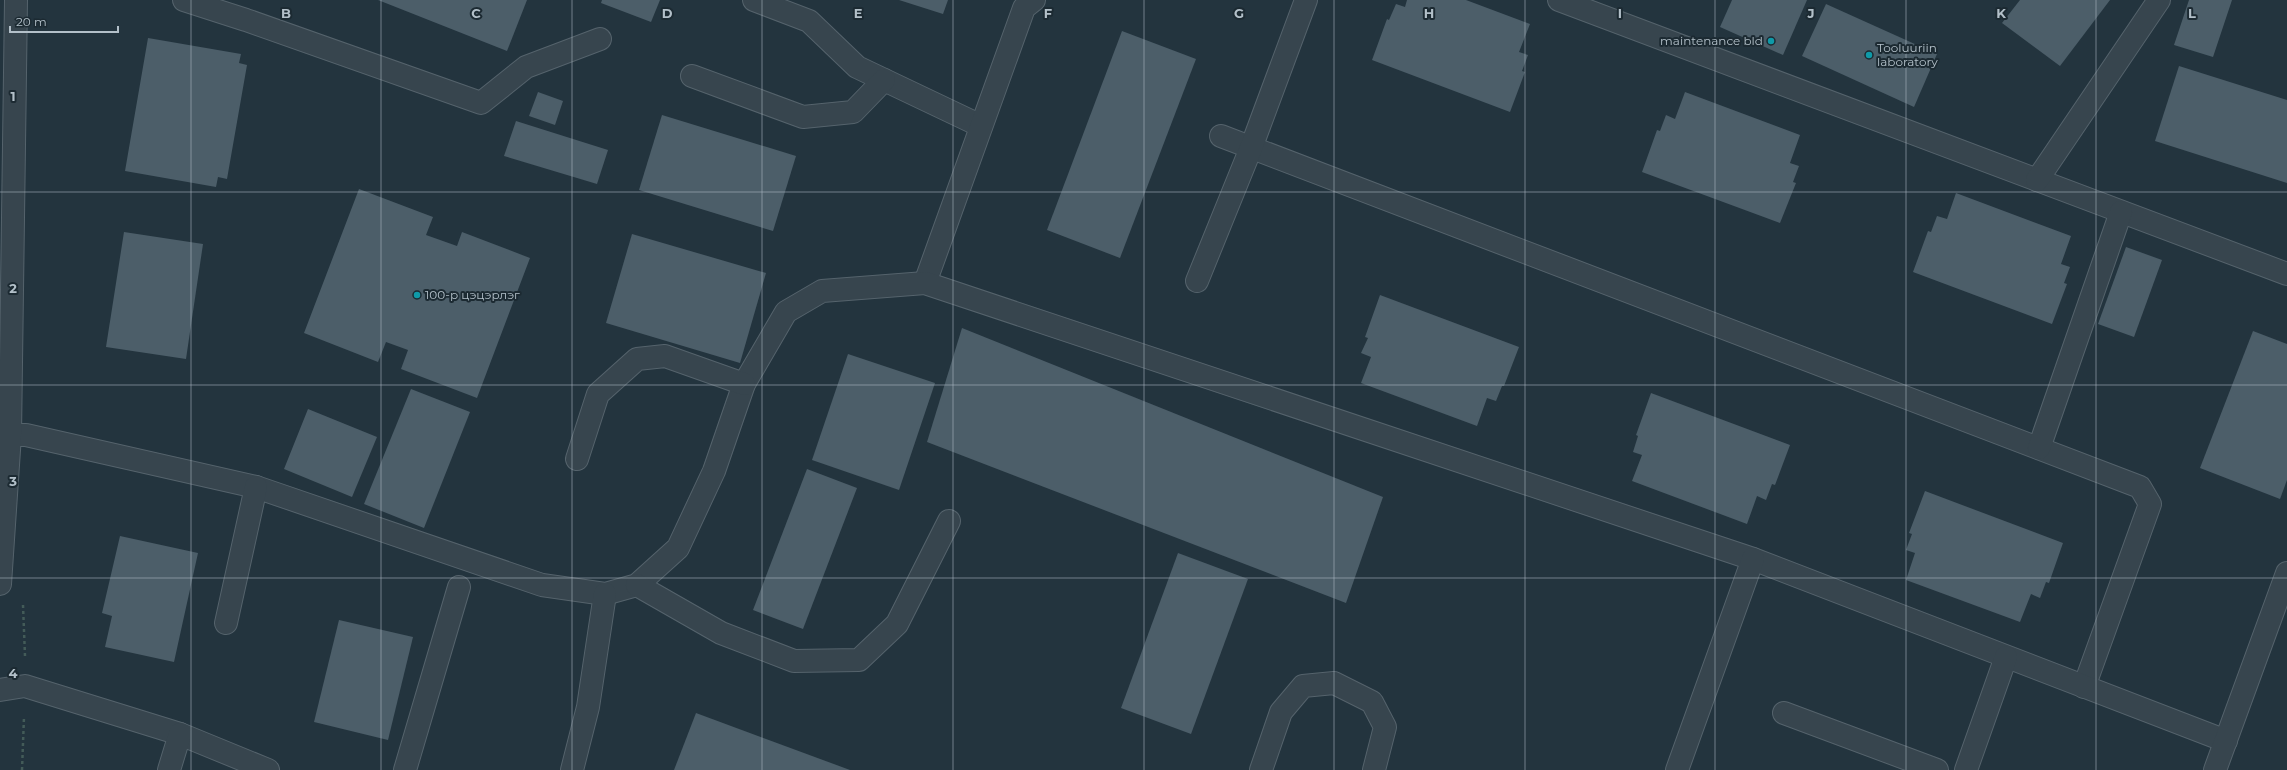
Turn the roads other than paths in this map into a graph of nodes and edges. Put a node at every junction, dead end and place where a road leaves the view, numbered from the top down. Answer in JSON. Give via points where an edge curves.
{"nodes":[{"id":1,"x":16,"y":0,"type":"edge"},
{"id":2,"x":184,"y":0,"type":"edge"},
{"id":3,"x":754,"y":0,"type":"edge"},
{"id":4,"x":1034,"y":0,"type":"edge"},
{"id":5,"x":1306,"y":0,"type":"edge"},
{"id":6,"x":1559,"y":0,"type":"edge"},
{"id":7,"x":2158,"y":0,"type":"edge"},
{"id":8,"x":600,"y":39,"type":"dead end"},
{"id":9,"x":692,"y":76,"type":"dead end"},
{"id":10,"x":884,"y":80,"type":"junction"},
{"id":11,"x":981,"y":126,"type":"junction"},
{"id":12,"x":1221,"y":136,"type":"dead end"},
{"id":13,"x":1252,"y":148,"type":"junction"},
{"id":14,"x":2038,"y":180,"type":"junction"},
{"id":15,"x":2121,"y":212,"type":"junction"},
{"id":16,"x":2287,"y":274,"type":"edge"},
{"id":17,"x":1197,"y":281,"type":"dead end"},
{"id":18,"x":925,"y":283,"type":"junction"},
{"id":19,"x":744,"y":384,"type":"junction"},
{"id":20,"x":5,"y":435,"type":"edge"},
{"id":21,"x":2039,"y":448,"type":"junction"},
{"id":22,"x":577,"y":459,"type":"dead end"},
{"id":23,"x":256,"y":487,"type":"junction"},
{"id":24,"x":949,"y":521,"type":"dead end"},
{"id":25,"x":1753,"y":559,"type":"junction"},
{"id":26,"x":2287,"y":573,"type":"edge"},
{"id":27,"x":0,"y":584,"type":"edge"},
{"id":28,"x":637,"y":585,"type":"junction"},
{"id":29,"x":459,"y":587,"type":"dead end"},
{"id":30,"x":605,"y":594,"type":"junction"},
{"id":31,"x":226,"y":623,"type":"dead end"},
{"id":32,"x":2006,"y":657,"type":"junction"},
{"id":33,"x":2084,"y":687,"type":"junction"},
{"id":34,"x":0,"y":690,"type":"edge"},
{"id":35,"x":1784,"y":713,"type":"dead end"},
{"id":36,"x":180,"y":734,"type":"junction"},
{"id":37,"x":2226,"y":741,"type":"junction"},
{"id":38,"x":169,"y":770,"type":"edge"},
{"id":39,"x":268,"y":770,"type":"edge"},
{"id":40,"x":405,"y":770,"type":"edge"},
{"id":41,"x":572,"y":770,"type":"edge"},
{"id":42,"x":1261,"y":770,"type":"edge"},
{"id":43,"x":1374,"y":770,"type":"edge"},
{"id":44,"x":1677,"y":770,"type":"edge"},
{"id":45,"x":1937,"y":770,"type":"edge"},
{"id":46,"x":1966,"y":770,"type":"edge"},
{"id":47,"x":2215,"y":770,"type":"edge"}],
"edges":[{"from":1,"to":20,"type":"street"},
{"from":2,"to":8,"type":"street","via":[[481,103],[526,67]]},
{"from":3,"to":10,"type":"street","via":[[809,21],[857,67]]},
{"from":4,"to":11,"type":"street","via":[[1024,8]]},
{"from":5,"to":13,"type":"street"},
{"from":6,"to":14,"type":"street"},
{"from":7,"to":14,"type":"street"},
{"from":9,"to":10,"type":"street","via":[[802,117],[853,112]]},
{"from":10,"to":11,"type":"street"},
{"from":11,"to":18,"type":"street"},
{"from":12,"to":13,"type":"street"},
{"from":13,"to":17,"type":"street"},
{"from":13,"to":21,"type":"street"},
{"from":14,"to":15,"type":"street"},
{"from":15,"to":16,"type":"street"},
{"from":15,"to":21,"type":"street"},
{"from":18,"to":19,"type":"street","via":[[822,291],[786,312]]},
{"from":18,"to":25,"type":"street"},
{"from":19,"to":22,"type":"street","via":[[665,356],[637,359],[598,394]]},
{"from":19,"to":28,"type":"street","via":[[714,471],[678,548]]},
{"from":20,"to":23,"type":"street","via":[[26,435]]},
{"from":20,"to":27,"type":"street"},
{"from":21,"to":33,"type":"street","via":[[2140,487],[2150,504]]},
{"from":23,"to":30,"type":"street","via":[[542,585]]},
{"from":23,"to":31,"type":"street"},
{"from":24,"to":28,"type":"street","via":[[897,624],[860,660],[794,661],[721,633]]},
{"from":25,"to":32,"type":"street"},
{"from":25,"to":44,"type":"street"},
{"from":26,"to":37,"type":"street"},
{"from":28,"to":30,"type":"street"},
{"from":29,"to":40,"type":"street"},
{"from":30,"to":41,"type":"street","via":[[588,707]]},
{"from":32,"to":33,"type":"street"},
{"from":32,"to":46,"type":"street"},
{"from":33,"to":37,"type":"street"},
{"from":34,"to":36,"type":"street","via":[[26,686]]},
{"from":35,"to":45,"type":"street"},
{"from":36,"to":38,"type":"street"},
{"from":36,"to":39,"type":"street"},
{"from":37,"to":47,"type":"street"},
{"from":42,"to":43,"type":"street","via":[[1281,712],[1303,686],[1334,683],[1372,702],[1385,727]]}]}
